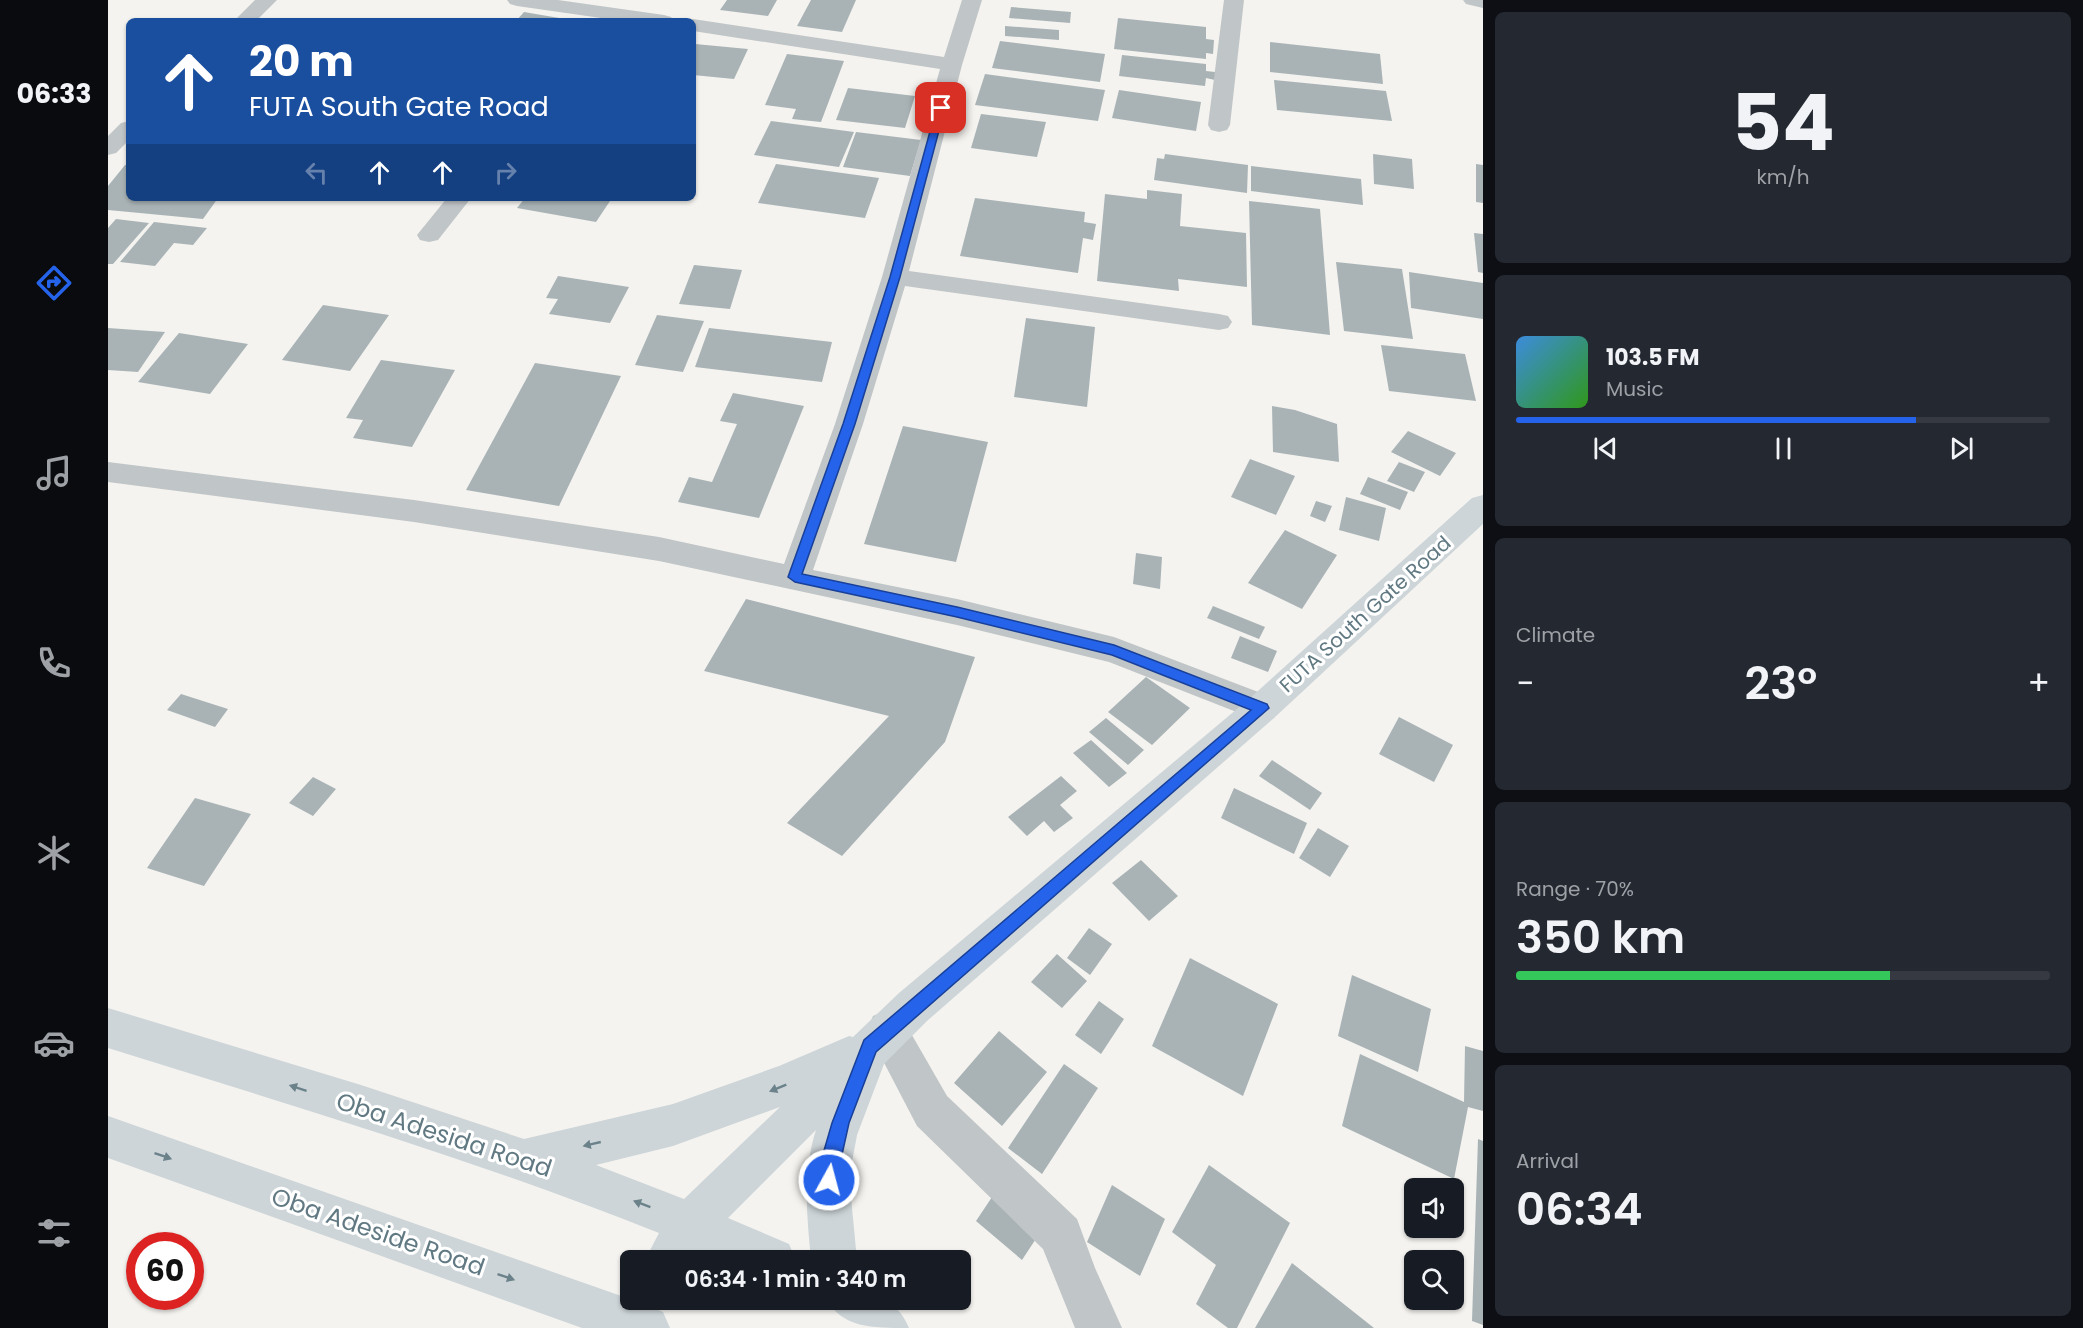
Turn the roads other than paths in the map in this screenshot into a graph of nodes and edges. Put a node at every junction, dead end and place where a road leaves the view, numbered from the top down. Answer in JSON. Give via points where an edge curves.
{"nodes":[{"id":1,"x":267,"y":0,"type":"edge"},
{"id":2,"x":517,"y":0,"type":"edge"},
{"id":3,"x":972,"y":0,"type":"edge"},
{"id":4,"x":1234,"y":0,"type":"edge"},
{"id":5,"x":1473,"y":0,"type":"edge"},
{"id":6,"x":1483,"y":2,"type":"edge"},
{"id":7,"x":247,"y":18,"type":"edge"},
{"id":8,"x":607,"y":18,"type":"edge"},
{"id":9,"x":696,"y":25,"type":"edge"},
{"id":10,"x":952,"y":65,"type":"junction"},
{"id":11,"x":1219,"y":125,"type":"dead end"},
{"id":12,"x":126,"y":131,"type":"edge"},
{"id":13,"x":108,"y":148,"type":"edge"},
{"id":14,"x":457,"y":201,"type":"edge"},
{"id":15,"x":429,"y":235,"type":"dead end"},
{"id":16,"x":895,"y":277,"type":"junction"},
{"id":17,"x":1219,"y":322,"type":"dead end"},
{"id":18,"x":108,"y":472,"type":"edge"},
{"id":19,"x":1483,"y":506,"type":"edge"},
{"id":20,"x":795,"y":577,"type":"junction"},
{"id":21,"x":1262,"y":708,"type":"junction"},
{"id":22,"x":108,"y":1028,"type":"edge"},
{"id":23,"x":879,"y":1038,"type":"junction"},
{"id":24,"x":108,"y":1137,"type":"edge"},
{"id":25,"x":525,"y":1160,"type":"junction"},
{"id":26,"x":692,"y":1222,"type":"junction"},
{"id":27,"x":674,"y":1250,"type":"edge"},
{"id":28,"x":752,"y":1250,"type":"edge"},
{"id":29,"x":833,"y":1250,"type":"edge"},
{"id":30,"x":863,"y":1310,"type":"edge"},
{"id":31,"x":641,"y":1316,"type":"edge"},
{"id":32,"x":886,"y":1328,"type":"edge"},
{"id":33,"x":1099,"y":1328,"type":"edge"}],
"edges":[{"from":1,"to":7,"type":"street"},
{"from":2,"to":8,"type":"street"},
{"from":3,"to":10,"type":"street"},
{"from":4,"to":11,"type":"street"},
{"from":5,"to":6,"type":"street"},
{"from":9,"to":10,"type":"street"},
{"from":10,"to":16,"type":"street"},
{"from":12,"to":13,"type":"street"},
{"from":14,"to":15,"type":"street"},
{"from":16,"to":17,"type":"street"},
{"from":16,"to":20,"type":"street"},
{"from":18,"to":20,"type":"street","via":[[437,515],[659,549]]},
{"from":19,"to":21,"type":"main road","name":"FUTA South Gate Road"},
{"from":20,"to":21,"type":"street","via":[[1114,650]]},
{"from":21,"to":23,"type":"main road","name":"FUTA South Gate Road"},
{"from":25,"to":22,"type":"main road","name":"Oba Adesida Road","one_way":true},
{"from":23,"to":25,"type":"main road","one_way":true,"via":[[784,1085],[673,1125]]},
{"from":23,"to":26,"type":"main road","name":"FUTA South Gate Road"},
{"from":23,"to":29,"type":"main road","via":[[840,1123],[830,1161],[828,1200]]},
{"from":23,"to":33,"type":"street","via":[[932,1111],[1061,1236]]},
{"from":24,"to":31,"type":"main road","name":"Oba Adeside Road","one_way":true},
{"from":26,"to":25,"type":"main road","name":"Oba Adesida Road","one_way":true},
{"from":26,"to":27,"type":"main road","name":"FUTA South Gate Road"},
{"from":26,"to":28,"type":"main road","name":"Oba Adesida Road"},
{"from":30,"to":32,"type":"main road"}]}
